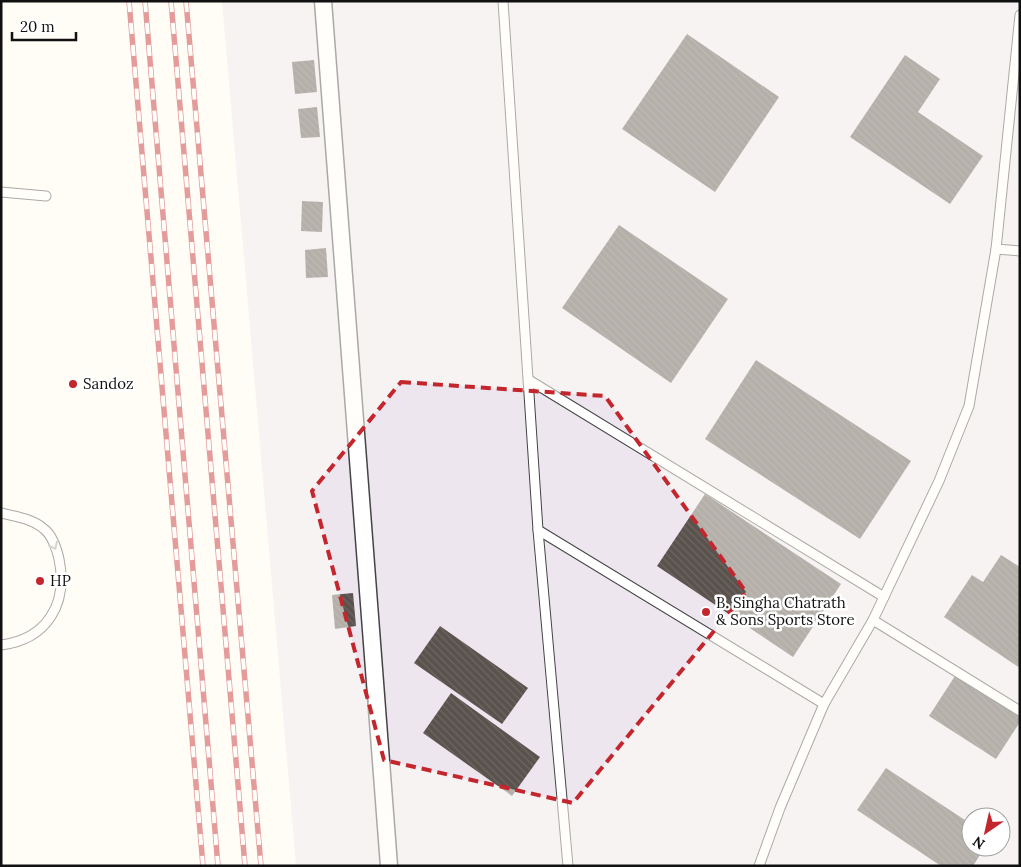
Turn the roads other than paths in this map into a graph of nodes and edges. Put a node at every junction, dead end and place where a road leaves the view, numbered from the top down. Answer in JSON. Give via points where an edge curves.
{"nodes":[{"id":1,"x":323,"y":1,"type":"edge"},
{"id":2,"x":503,"y":1,"type":"edge"},
{"id":3,"x":1020,"y":15,"type":"edge"},
{"id":4,"x":1,"y":192,"type":"edge"},
{"id":5,"x":46,"y":196,"type":"dead end"},
{"id":6,"x":996,"y":249,"type":"junction"},
{"id":7,"x":1020,"y":251,"type":"edge"},
{"id":8,"x":529,"y":380,"type":"junction"},
{"id":9,"x":1,"y":513,"type":"edge"},
{"id":10,"x":538,"y":530,"type":"junction"},
{"id":11,"x":884,"y":597,"type":"junction"},
{"id":12,"x":873,"y":620,"type":"junction"},
{"id":13,"x":1,"y":645,"type":"edge"},
{"id":14,"x":824,"y":704,"type":"junction"},
{"id":15,"x":1020,"y":711,"type":"edge"},
{"id":16,"x":389,"y":866,"type":"edge"},
{"id":17,"x":568,"y":866,"type":"edge"},
{"id":18,"x":759,"y":866,"type":"edge"}],
"edges":[{"from":1,"to":16,"type":"street"},
{"from":2,"to":8,"type":"lane"},
{"from":3,"to":6,"type":"lane"},
{"from":4,"to":5,"type":"lane"},
{"from":6,"to":7,"type":"lane"},
{"from":6,"to":11,"type":"lane","via":[[969,406],[939,481]]},
{"from":8,"to":10,"type":"lane"},
{"from":8,"to":11,"type":"lane"},
{"from":9,"to":13,"type":"lane","one_way":true,"via":[[25,518],[45,529],[57,550],[63,580],[53,614],[36,634],[16,643]]},
{"from":10,"to":14,"type":"lane"},
{"from":10,"to":17,"type":"lane"},
{"from":11,"to":12,"type":"lane"},
{"from":12,"to":14,"type":"lane"},
{"from":12,"to":15,"type":"lane"},
{"from":14,"to":18,"type":"lane"}]}
